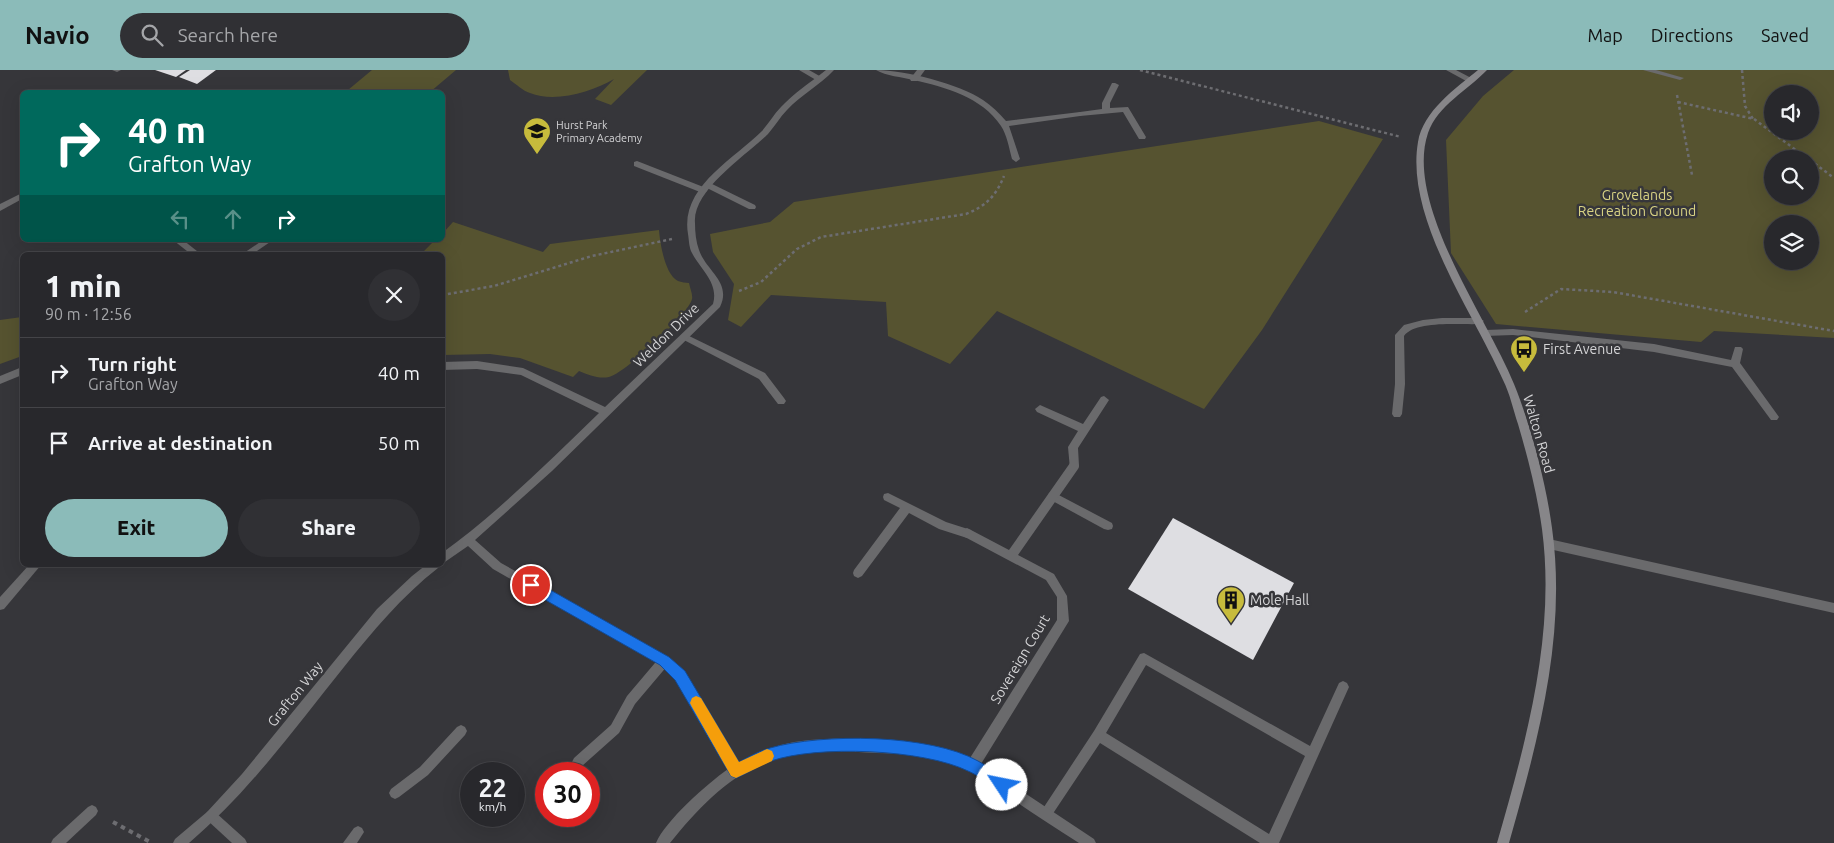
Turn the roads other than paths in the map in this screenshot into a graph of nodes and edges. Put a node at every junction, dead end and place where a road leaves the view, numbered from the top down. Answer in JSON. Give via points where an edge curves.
{"nodes":[{"id":1,"x":803,"y":70,"type":"edge"},
{"id":2,"x":830,"y":70,"type":"edge"},
{"id":3,"x":880,"y":70,"type":"edge"},
{"id":4,"x":920,"y":70,"type":"edge"},
{"id":5,"x":1450,"y":70,"type":"edge"},
{"id":6,"x":1483,"y":70,"type":"edge"},
{"id":7,"x":1647,"y":70,"type":"edge"},
{"id":8,"x":819,"y":78,"type":"junction"},
{"id":9,"x":1680,"y":78,"type":"dead end"},
{"id":10,"x":914,"y":79,"type":"junction"},
{"id":11,"x":1471,"y":80,"type":"junction"},
{"id":12,"x":1115,"y":85,"type":"dead end"},
{"id":13,"x":1106,"y":111,"type":"junction"},
{"id":14,"x":1004,"y":124,"type":"junction"},
{"id":15,"x":1142,"y":138,"type":"dead end"},
{"id":16,"x":1016,"y":160,"type":"road end"},
{"id":17,"x":638,"y":164,"type":"dead end"},
{"id":18,"x":705,"y":187,"type":"junction"},
{"id":19,"x":20,"y":197,"type":"edge"},
{"id":20,"x":752,"y":207,"type":"dead end"},
{"id":21,"x":0,"y":208,"type":"edge"},
{"id":22,"x":180,"y":242,"type":"edge"},
{"id":23,"x":266,"y":242,"type":"edge"},
{"id":24,"x":194,"y":252,"type":"edge"},
{"id":25,"x":250,"y":252,"type":"edge"},
{"id":26,"x":1479,"y":321,"type":"junction"},
{"id":27,"x":1484,"y":332,"type":"junction"},
{"id":28,"x":685,"y":337,"type":"junction"},
{"id":29,"x":1738,"y":349,"type":"dead end"},
{"id":30,"x":1735,"y":364,"type":"junction"},
{"id":31,"x":445,"y":366,"type":"edge"},
{"id":32,"x":20,"y":372,"type":"edge"},
{"id":33,"x":0,"y":380,"type":"edge"},
{"id":34,"x":1104,"y":400,"type":"dead end"},
{"id":35,"x":781,"y":401,"type":"dead end"},
{"id":36,"x":1040,"y":409,"type":"dead end"},
{"id":37,"x":606,"y":412,"type":"junction"},
{"id":38,"x":1397,"y":414,"type":"dead end"},
{"id":39,"x":1774,"y":417,"type":"dead end"},
{"id":40,"x":1085,"y":430,"type":"junction"},
{"id":41,"x":1053,"y":496,"type":"junction"},
{"id":42,"x":888,"y":497,"type":"dead end"},
{"id":43,"x":907,"y":507,"type":"junction"},
{"id":44,"x":1108,"y":526,"type":"dead end"},
{"id":45,"x":468,"y":540,"type":"junction"},
{"id":46,"x":1549,"y":544,"type":"junction"},
{"id":47,"x":1012,"y":556,"type":"junction"},
{"id":48,"x":445,"y":557,"type":"edge"},
{"id":49,"x":34,"y":567,"type":"edge"},
{"id":50,"x":431,"y":567,"type":"edge"},
{"id":51,"x":858,"y":573,"type":"dead end"},
{"id":52,"x":0,"y":605,"type":"edge"},
{"id":53,"x":1834,"y":608,"type":"edge"},
{"id":54,"x":664,"y":661,"type":"junction"},
{"id":55,"x":1343,"y":688,"type":"dead end"},
{"id":56,"x":462,"y":732,"type":"dead end"},
{"id":57,"x":1098,"y":734,"type":"junction"},
{"id":58,"x":1313,"y":754,"type":"junction"},
{"id":59,"x":578,"y":762,"type":"dead end"},
{"id":60,"x":972,"y":765,"type":"junction"},
{"id":61,"x":736,"y":771,"type":"junction"},
{"id":62,"x":396,"y":793,"type":"dead end"},
{"id":63,"x":92,"y":812,"type":"road end"},
{"id":64,"x":1046,"y":814,"type":"junction"},
{"id":65,"x":211,"y":816,"type":"junction"},
{"id":66,"x":358,"y":832,"type":"dead end"},
{"id":67,"x":57,"y":843,"type":"edge"},
{"id":68,"x":179,"y":843,"type":"edge"},
{"id":69,"x":241,"y":843,"type":"edge"},
{"id":70,"x":348,"y":843,"type":"edge"},
{"id":71,"x":662,"y":843,"type":"edge"},
{"id":72,"x":1090,"y":843,"type":"edge"},
{"id":73,"x":1503,"y":843,"type":"edge"}],
"edges":[{"from":1,"to":8,"type":"street"},
{"from":2,"to":8,"type":"street"},
{"from":3,"to":10,"type":"street"},
{"from":4,"to":10,"type":"street"},
{"from":5,"to":11,"type":"street"},
{"from":6,"to":11,"type":"main road","name":"Walton Road"},
{"from":7,"to":9,"type":"street"},
{"from":8,"to":18,"type":"street","via":[[784,108],[765,132]]},
{"from":10,"to":14,"type":"street","via":[[977,99]]},
{"from":11,"to":26,"type":"main road","name":"Walton Road","via":[[1438,111],[1426,128],[1422,142],[1424,192],[1432,220],[1444,252]]},
{"from":12,"to":13,"type":"street","via":[[1106,103]]},
{"from":13,"to":14,"type":"street"},
{"from":13,"to":15,"type":"street","via":[[1125,109]]},
{"from":14,"to":16,"type":"street"},
{"from":17,"to":18,"type":"street"},
{"from":18,"to":20,"type":"street"},
{"from":18,"to":28,"type":"street","name":"Weldon Drive","via":[[694,207],[691,235],[694,251],[720,294],[717,305]]},
{"from":19,"to":21,"type":"street"},
{"from":22,"to":24,"type":"street"},
{"from":23,"to":25,"type":"street"},
{"from":26,"to":27,"type":"main road","name":"Walton Road"},
{"from":26,"to":38,"type":"street","via":[[1420,325],[1402,331],[1399,336]]},
{"from":27,"to":30,"type":"street","via":[[1513,332],[1654,348]]},
{"from":27,"to":46,"type":"main road","name":"Walton Road","via":[[1509,382],[1528,442],[1540,486]]},
{"from":28,"to":35,"type":"street","via":[[762,376]]},
{"from":28,"to":37,"type":"street","name":"Weldon Drive"},
{"from":29,"to":30,"type":"street"},
{"from":30,"to":39,"type":"street"},
{"from":31,"to":37,"type":"street","via":[[477,365],[522,372]]},
{"from":32,"to":33,"type":"street"},
{"from":34,"to":40,"type":"street"},
{"from":36,"to":40,"type":"street"},
{"from":37,"to":45,"type":"street"},
{"from":40,"to":41,"type":"street","via":[[1073,447],[1074,466]]},
{"from":41,"to":44,"type":"street"},
{"from":41,"to":47,"type":"street"},
{"from":42,"to":43,"type":"street","name":"Sovereign Court"},
{"from":43,"to":47,"type":"street","name":"Sovereign Court"},
{"from":43,"to":51,"type":"street"},
{"from":45,"to":48,"type":"street"},
{"from":45,"to":54,"type":"street","via":[[498,566]]},
{"from":46,"to":53,"type":"street"},
{"from":46,"to":73,"type":"main road","name":"Walton Road","via":[[1552,599],[1546,650],[1525,769]]},
{"from":47,"to":60,"type":"street","name":"Sovereign Court","via":[[1050,577],[1062,596],[1063,621]]},
{"from":49,"to":52,"type":"street"},
{"from":50,"to":65,"type":"street","name":"Grafton Way","via":[[381,613]]},
{"from":54,"to":59,"type":"street","via":[[631,700],[615,729]]},
{"from":54,"to":61,"type":"street","via":[[680,675]]},
{"from":55,"to":58,"type":"street"},
{"from":56,"to":62,"type":"street","via":[[424,771]]},
{"from":57,"to":58,"type":"street","via":[[1144,658]]},
{"from":57,"to":58,"type":"street","via":[[1272,843]]},
{"from":57,"to":64,"type":"street"},
{"from":60,"to":61,"type":"street","via":[[910,749],[808,747],[769,755]]},
{"from":60,"to":64,"type":"street"},
{"from":61,"to":71,"type":"street","via":[[677,823]]},
{"from":63,"to":67,"type":"street"},
{"from":64,"to":72,"type":"street"},
{"from":65,"to":68,"type":"street","name":"Grafton Way"},
{"from":65,"to":69,"type":"street"},
{"from":66,"to":70,"type":"street"}]}
